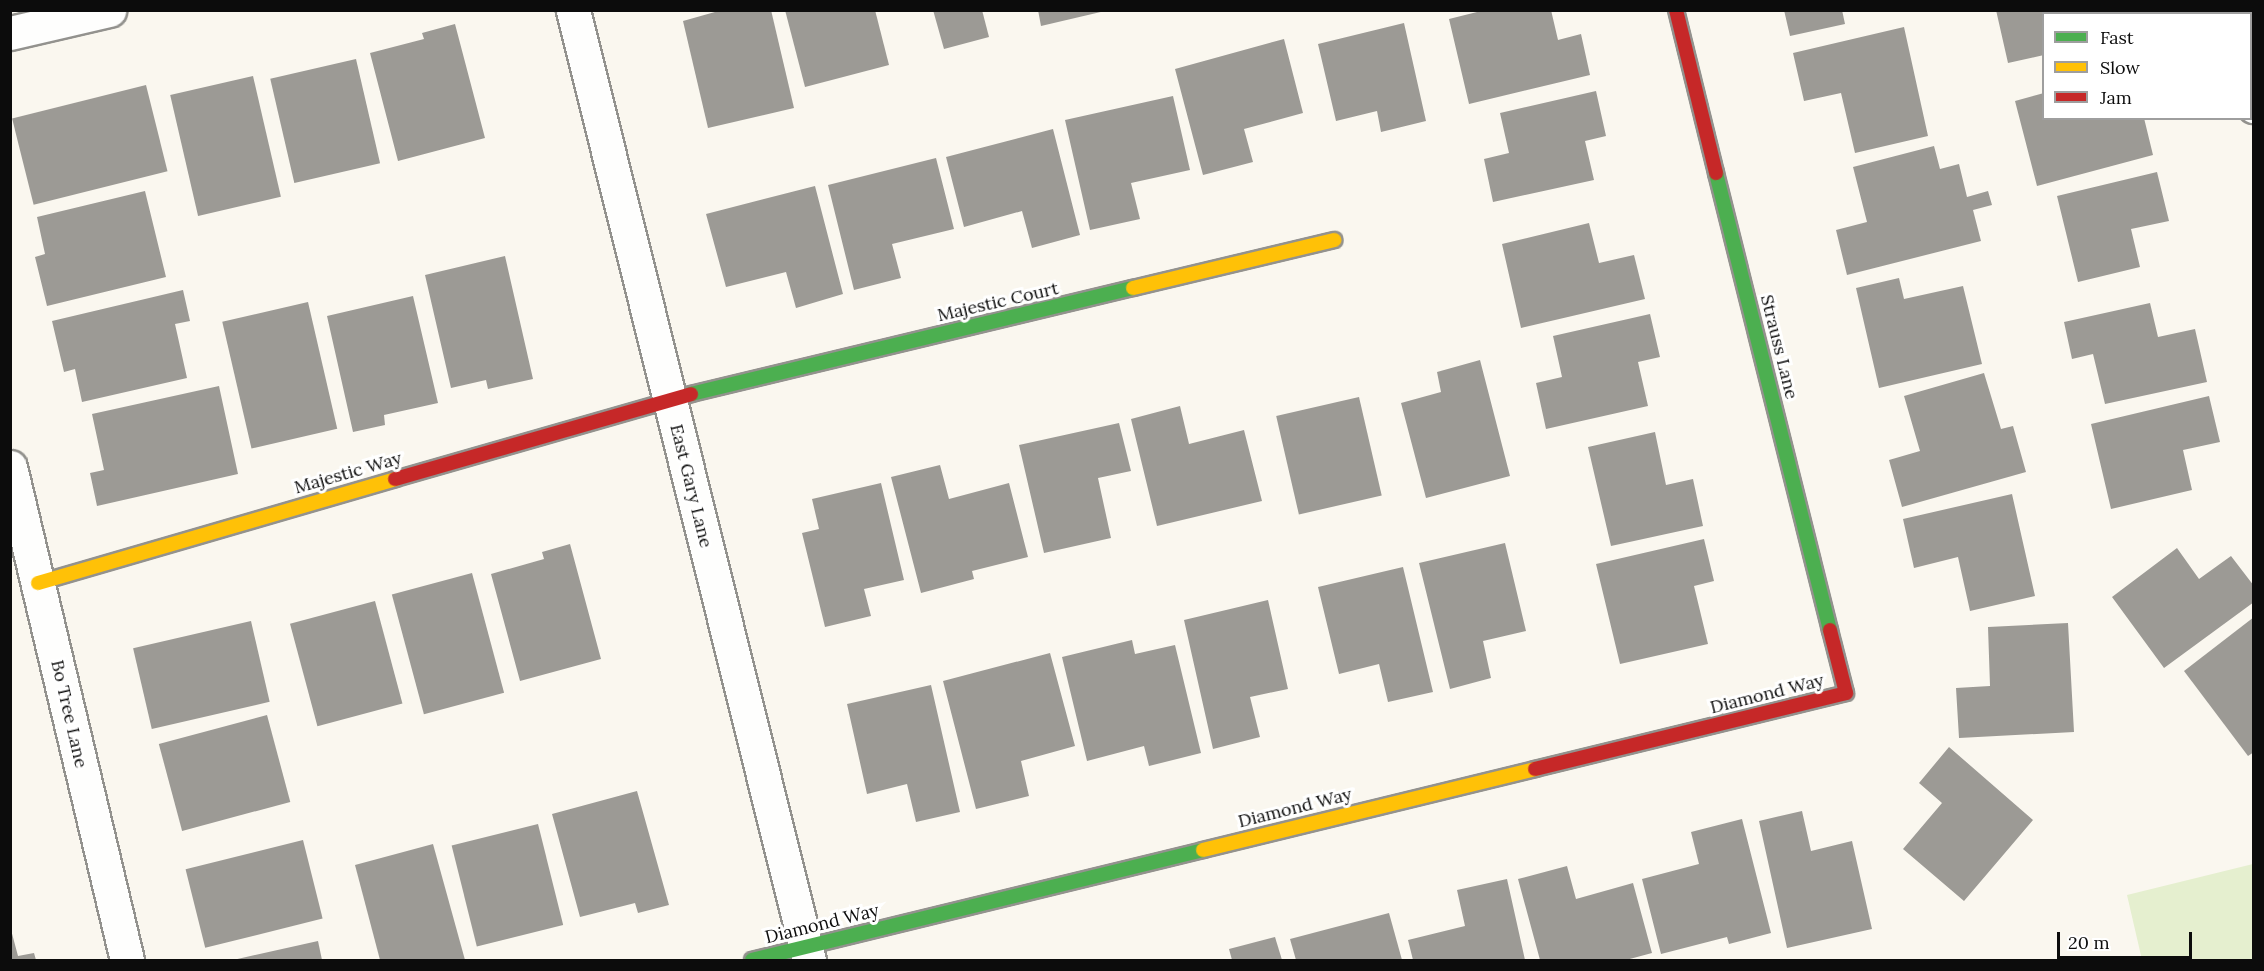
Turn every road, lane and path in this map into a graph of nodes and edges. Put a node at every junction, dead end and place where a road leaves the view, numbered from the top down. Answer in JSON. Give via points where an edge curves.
{"nodes":[{"id":1,"x":109,"y":10,"type":"edge"},
{"id":2,"x":573,"y":10,"type":"edge"},
{"id":3,"x":1676,"y":10,"type":"edge"},
{"id":4,"x":10,"y":33,"type":"edge"},
{"id":5,"x":1334,"y":240,"type":"dead end"},
{"id":6,"x":669,"y":399,"type":"junction"},
{"id":7,"x":10,"y":467,"type":"edge"},
{"id":8,"x":38,"y":583,"type":"junction"},
{"id":9,"x":1846,"y":693,"type":"joint"},
{"id":10,"x":807,"y":953,"type":"edge"},
{"id":11,"x":127,"y":960,"type":"edge"},
{"id":12,"x":752,"y":960,"type":"edge"}],
"edges":[{"from":1,"to":4,"type":"street"},
{"from":2,"to":6,"type":"street","name":"East Gary Lane"},
{"from":3,"to":9,"type":"street","name":"Strauss Lane"},
{"from":5,"to":6,"type":"street","name":"Majestic Court"},
{"from":6,"to":8,"type":"street","name":"Majestic Way"},
{"from":6,"to":10,"type":"street","name":"East Gary Lane"},
{"from":7,"to":8,"type":"street","name":"Bo Tree Lane"},
{"from":8,"to":11,"type":"street","name":"Bo Tree Lane"},
{"from":9,"to":10,"type":"street","name":"Diamond Way"},
{"from":10,"to":12,"type":"street","name":"Diamond Way"}]}
